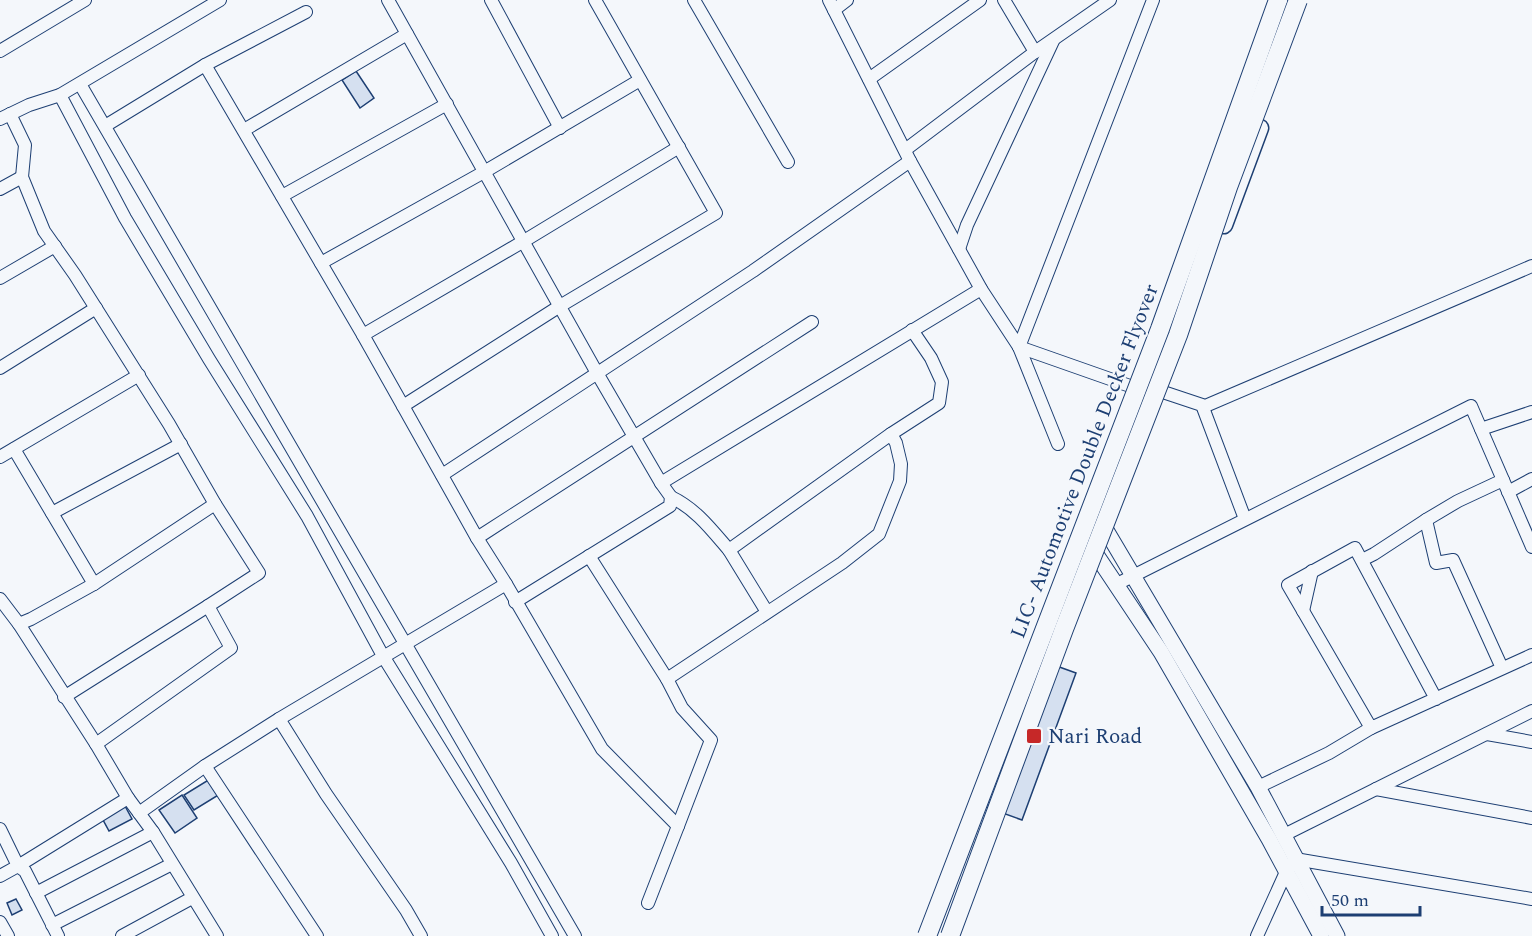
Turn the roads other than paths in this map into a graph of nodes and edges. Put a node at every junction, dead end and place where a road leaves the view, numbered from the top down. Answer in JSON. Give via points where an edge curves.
{"nodes":[{"id":1,"x":85,"y":0,"type":"edge"},
{"id":2,"x":220,"y":0,"type":"edge"},
{"id":3,"x":388,"y":0,"type":"edge"},
{"id":4,"x":491,"y":0,"type":"edge"},
{"id":5,"x":595,"y":0,"type":"edge"},
{"id":6,"x":694,"y":0,"type":"edge"},
{"id":7,"x":847,"y":0,"type":"edge"},
{"id":8,"x":980,"y":0,"type":"edge"},
{"id":9,"x":1004,"y":0,"type":"edge"},
{"id":10,"x":1110,"y":0,"type":"edge"},
{"id":11,"x":1153,"y":0,"type":"edge"},
{"id":12,"x":1269,"y":0,"type":"edge"},
{"id":13,"x":1278,"y":0,"type":"edge"},
{"id":14,"x":1298,"y":0,"type":"edge"},
{"id":15,"x":1306,"y":0,"type":"edge"},
{"id":16,"x":831,"y":5,"type":"edge"},
{"id":17,"x":1090,"y":6,"type":"edge"},
{"id":18,"x":306,"y":12,"type":"dead end"},
{"id":19,"x":406,"y":34,"type":"junction"},
{"id":20,"x":1053,"y":40,"type":"junction"},
{"id":21,"x":0,"y":51,"type":"edge"},
{"id":22,"x":1035,"y":52,"type":"junction"},
{"id":23,"x":205,"y":64,"type":"junction"},
{"id":24,"x":869,"y":79,"type":"junction"},
{"id":25,"x":640,"y":80,"type":"junction"},
{"id":26,"x":80,"y":84,"type":"junction"},
{"id":27,"x":60,"y":95,"type":"junction"},
{"id":28,"x":447,"y":104,"type":"junction"},
{"id":29,"x":5,"y":116,"type":"edge"},
{"id":30,"x":105,"y":126,"type":"junction"},
{"id":31,"x":560,"y":128,"type":"junction"},
{"id":32,"x":244,"y":130,"type":"junction"},
{"id":33,"x":679,"y":147,"type":"junction"},
{"id":34,"x":908,"y":155,"type":"junction"},
{"id":35,"x":788,"y":162,"type":"dead end"},
{"id":36,"x":484,"y":172,"type":"junction"},
{"id":37,"x":22,"y":177,"type":"junction"},
{"id":38,"x":0,"y":189,"type":"edge"},
{"id":39,"x":282,"y":196,"type":"junction"},
{"id":40,"x":524,"y":241,"type":"junction"},
{"id":41,"x":55,"y":246,"type":"junction"},
{"id":42,"x":959,"y":249,"type":"junction"},
{"id":43,"x":321,"y":263,"type":"junction"},
{"id":44,"x":1532,"y":266,"type":"edge"},
{"id":45,"x":0,"y":278,"type":"edge"},
{"id":46,"x":981,"y":289,"type":"junction"},
{"id":47,"x":560,"y":306,"type":"junction"},
{"id":48,"x":96,"y":308,"type":"junction"},
{"id":49,"x":812,"y":322,"type":"dead end"},
{"id":50,"x":912,"y":330,"type":"junction"},
{"id":51,"x":363,"y":335,"type":"junction"},
{"id":52,"x":1019,"y":347,"type":"junction"},
{"id":53,"x":0,"y":368,"type":"edge"},
{"id":54,"x":597,"y":373,"type":"junction"},
{"id":55,"x":139,"y":375,"type":"junction"},
{"id":56,"x":1131,"y":386,"type":"junction"},
{"id":57,"x":1163,"y":392,"type":"junction"},
{"id":58,"x":403,"y":406,"type":"junction"},
{"id":59,"x":1203,"y":407,"type":"junction"},
{"id":60,"x":1532,"y":412,"type":"edge"},
{"id":61,"x":1481,"y":429,"type":"junction"},
{"id":62,"x":891,"y":434,"type":"junction"},
{"id":63,"x":634,"y":436,"type":"junction"},
{"id":64,"x":181,"y":444,"type":"junction"},
{"id":65,"x":1058,"y":444,"type":"dead end"},
{"id":66,"x":14,"y":449,"type":"junction"},
{"id":67,"x":0,"y":457,"type":"edge"},
{"id":68,"x":442,"y":476,"type":"junction"},
{"id":69,"x":1532,"y":479,"type":"edge"},
{"id":70,"x":661,"y":483,"type":"junction"},
{"id":71,"x":1506,"y":486,"type":"junction"},
{"id":72,"x":671,"y":496,"type":"junction"},
{"id":73,"x":1088,"y":499,"type":"junction"},
{"id":74,"x":215,"y":504,"type":"junction"},
{"id":75,"x":51,"y":513,"type":"junction"},
{"id":76,"x":1245,"y":519,"type":"junction"},
{"id":77,"x":1426,"y":519,"type":"junction"},
{"id":78,"x":1077,"y":526,"type":"junction"},
{"id":79,"x":1107,"y":532,"type":"junction"},
{"id":80,"x":344,"y":538,"type":"junction"},
{"id":81,"x":477,"y":538,"type":"junction"},
{"id":82,"x":1532,"y":547,"type":"edge"},
{"id":83,"x":326,"y":550,"type":"junction"},
{"id":84,"x":729,"y":550,"type":"junction"},
{"id":85,"x":590,"y":556,"type":"junction"},
{"id":86,"x":1098,"y":557,"type":"junction"},
{"id":87,"x":1362,"y":560,"type":"junction"},
{"id":88,"x":1312,"y":571,"type":"junction"},
{"id":89,"x":1134,"y":576,"type":"junction"},
{"id":90,"x":94,"y":584,"type":"junction"},
{"id":91,"x":506,"y":584,"type":"junction"},
{"id":92,"x":1116,"y":584,"type":"junction"},
{"id":93,"x":0,"y":599,"type":"edge"},
{"id":94,"x":515,"y":602,"type":"junction"},
{"id":95,"x":208,"y":606,"type":"junction"},
{"id":96,"x":1303,"y":611,"type":"junction"},
{"id":97,"x":767,"y":612,"type":"junction"},
{"id":98,"x":19,"y":624,"type":"junction"},
{"id":99,"x":406,"y":644,"type":"junction"},
{"id":100,"x":1532,"y":655,"type":"edge"},
{"id":101,"x":383,"y":656,"type":"junction"},
{"id":102,"x":1502,"y":668,"type":"junction"},
{"id":103,"x":667,"y":679,"type":"junction"},
{"id":104,"x":64,"y":697,"type":"junction"},
{"id":105,"x":1436,"y":699,"type":"junction"},
{"id":106,"x":1532,"y":711,"type":"edge"},
{"id":107,"x":279,"y":719,"type":"junction"},
{"id":108,"x":1371,"y":728,"type":"junction"},
{"id":109,"x":1487,"y":734,"type":"junction"},
{"id":110,"x":1532,"y":742,"type":"edge"},
{"id":111,"x":96,"y":744,"type":"junction"},
{"id":112,"x":205,"y":766,"type":"junction"},
{"id":113,"x":1258,"y":788,"type":"junction"},
{"id":114,"x":1376,"y":789,"type":"junction"},
{"id":115,"x":128,"y":798,"type":"junction"},
{"id":116,"x":139,"y":813,"type":"junction"},
{"id":117,"x":1532,"y":818,"type":"edge"},
{"id":118,"x":678,"y":826,"type":"junction"},
{"id":119,"x":0,"y":829,"type":"edge"},
{"id":120,"x":153,"y":832,"type":"junction"},
{"id":121,"x":1278,"y":839,"type":"junction"},
{"id":122,"x":1295,"y":859,"type":"junction"},
{"id":123,"x":172,"y":864,"type":"junction"},
{"id":124,"x":18,"y":866,"type":"junction"},
{"id":125,"x":1286,"y":872,"type":"junction"},
{"id":126,"x":0,"y":876,"type":"edge"},
{"id":127,"x":36,"y":893,"type":"junction"},
{"id":128,"x":192,"y":898,"type":"junction"},
{"id":129,"x":1532,"y":899,"type":"edge"},
{"id":130,"x":648,"y":903,"type":"dead end"},
{"id":131,"x":0,"y":922,"type":"edge"},
{"id":132,"x":55,"y":930,"type":"edge"},
{"id":133,"x":8,"y":936,"type":"edge"},
{"id":134,"x":122,"y":936,"type":"edge"},
{"id":135,"x":216,"y":936,"type":"edge"},
{"id":136,"x":317,"y":936,"type":"edge"},
{"id":137,"x":421,"y":936,"type":"edge"},
{"id":138,"x":551,"y":936,"type":"edge"},
{"id":139,"x":575,"y":936,"type":"edge"},
{"id":140,"x":921,"y":936,"type":"edge"},
{"id":141,"x":927,"y":936,"type":"edge"},
{"id":142,"x":952,"y":936,"type":"edge"},
{"id":143,"x":1257,"y":936,"type":"edge"},
{"id":144,"x":1322,"y":936,"type":"edge"},
{"id":145,"x":1337,"y":936,"type":"edge"}],
"edges":[{"from":1,"to":21,"type":"street"},
{"from":2,"to":26,"type":"street"},
{"from":3,"to":19,"type":"street"},
{"from":4,"to":31,"type":"street"},
{"from":5,"to":25,"type":"street"},
{"from":6,"to":35,"type":"street"},
{"from":7,"to":16,"type":"street"},
{"from":8,"to":24,"type":"street"},
{"from":9,"to":22,"type":"street"},
{"from":10,"to":17,"type":"street"},
{"from":11,"to":52,"type":"street"},
{"from":12,"to":56,"type":"main road"},
{"from":13,"to":141,"type":"main road","name":"LIC- Automotive Double Decker Flyover","bridge":true,"via":[[1160,329]]},
{"from":14,"to":142,"type":"main road","name":"LIC- Automotive Double Decker Flyover","bridge":true,"via":[[1178,335],[1064,629]]},
{"from":15,"to":57,"type":"main road"},
{"from":16,"to":24,"type":"street"},
{"from":17,"to":20,"type":"street"},
{"from":18,"to":23,"type":"street"},
{"from":19,"to":28,"type":"street"},
{"from":19,"to":32,"type":"street"},
{"from":20,"to":22,"type":"street"},
{"from":20,"to":42,"type":"street"},
{"from":22,"to":34,"type":"street"},
{"from":23,"to":30,"type":"street"},
{"from":23,"to":32,"type":"street"},
{"from":24,"to":34,"type":"street"},
{"from":25,"to":31,"type":"street"},
{"from":25,"to":33,"type":"street"},
{"from":26,"to":27,"type":"street"},
{"from":26,"to":30,"type":"street"},
{"from":27,"to":29,"type":"street"},
{"from":27,"to":83,"type":"street","via":[[125,218]]},
{"from":28,"to":36,"type":"street"},
{"from":28,"to":39,"type":"street"},
{"from":29,"to":37,"type":"street","via":[[25,145]]},
{"from":30,"to":80,"type":"street"},
{"from":31,"to":36,"type":"street"},
{"from":32,"to":39,"type":"street"},
{"from":33,"to":40,"type":"street"},
{"from":33,"to":47,"type":"street","via":[[716,213]]},
{"from":34,"to":42,"type":"street"},
{"from":34,"to":54,"type":"street","via":[[753,272]]},
{"from":36,"to":40,"type":"street"},
{"from":36,"to":43,"type":"street"},
{"from":37,"to":38,"type":"street"},
{"from":37,"to":41,"type":"street"},
{"from":39,"to":43,"type":"street"},
{"from":40,"to":47,"type":"street"},
{"from":40,"to":51,"type":"street"},
{"from":41,"to":45,"type":"street"},
{"from":41,"to":48,"type":"street"},
{"from":42,"to":46,"type":"street"},
{"from":43,"to":51,"type":"street"},
{"from":44,"to":59,"type":"street"},
{"from":46,"to":50,"type":"street"},
{"from":46,"to":52,"type":"street"},
{"from":47,"to":54,"type":"street"},
{"from":47,"to":58,"type":"street"},
{"from":48,"to":53,"type":"street"},
{"from":48,"to":55,"type":"street"},
{"from":49,"to":63,"type":"street"},
{"from":50,"to":62,"type":"street","via":[[942,382],[939,403]]},
{"from":50,"to":70,"type":"street"},
{"from":51,"to":58,"type":"street"},
{"from":52,"to":56,"type":"street"},
{"from":52,"to":65,"type":"street"},
{"from":54,"to":63,"type":"street"},
{"from":54,"to":68,"type":"street"},
{"from":55,"to":64,"type":"street"},
{"from":55,"to":66,"type":"street"},
{"from":56,"to":57,"type":"street"},
{"from":56,"to":73,"type":"main road"},
{"from":57,"to":59,"type":"street"},
{"from":57,"to":79,"type":"main road"},
{"from":58,"to":68,"type":"street"},
{"from":59,"to":76,"type":"street"},
{"from":60,"to":61,"type":"street"},
{"from":61,"to":71,"type":"street"},
{"from":61,"to":76,"type":"street","via":[[1471,406]]},
{"from":62,"to":84,"type":"street"},
{"from":62,"to":97,"type":"street","via":[[901,464],[900,481],[879,534]]},
{"from":63,"to":70,"type":"street"},
{"from":63,"to":81,"type":"street"},
{"from":64,"to":74,"type":"street"},
{"from":64,"to":75,"type":"street"},
{"from":66,"to":67,"type":"street"},
{"from":66,"to":75,"type":"street"},
{"from":68,"to":81,"type":"street"},
{"from":69,"to":71,"type":"street"},
{"from":70,"to":72,"type":"street"},
{"from":71,"to":77,"type":"street","via":[[1458,501]]},
{"from":71,"to":82,"type":"street"},
{"from":72,"to":84,"type":"street","via":[[700,516]]},
{"from":72,"to":85,"type":"street","via":[[670,506]]},
{"from":73,"to":78,"type":"main road"},
{"from":73,"to":79,"type":"street"},
{"from":74,"to":90,"type":"street"},
{"from":74,"to":95,"type":"street","via":[[259,573]]},
{"from":75,"to":90,"type":"street"},
{"from":76,"to":89,"type":"street"},
{"from":77,"to":87,"type":"street"},
{"from":77,"to":102,"type":"street","via":[[1436,563],[1453,560]]},
{"from":78,"to":86,"type":"street"},
{"from":78,"to":140,"type":"main road"},
{"from":79,"to":86,"type":"main road"},
{"from":79,"to":89,"type":"street"},
{"from":80,"to":83,"type":"street"},
{"from":80,"to":99,"type":"street"},
{"from":81,"to":91,"type":"street"},
{"from":83,"to":101,"type":"street"},
{"from":84,"to":97,"type":"street"},
{"from":85,"to":94,"type":"street"},
{"from":85,"to":103,"type":"street"},
{"from":86,"to":92,"type":"street"},
{"from":86,"to":142,"type":"main road"},
{"from":87,"to":88,"type":"street","via":[[1355,548]]},
{"from":87,"to":105,"type":"street"},
{"from":88,"to":96,"type":"street"},
{"from":88,"to":96,"type":"street","via":[[1288,585]]},
{"from":89,"to":92,"type":"street"},
{"from":89,"to":113,"type":"street"},
{"from":90,"to":98,"type":"street"},
{"from":91,"to":94,"type":"street"},
{"from":91,"to":99,"type":"street"},
{"from":92,"to":121,"type":"street"},
{"from":93,"to":98,"type":"street"},
{"from":94,"to":118,"type":"street","via":[[602,749]]},
{"from":95,"to":104,"type":"street"},
{"from":95,"to":111,"type":"street","via":[[231,648]]},
{"from":96,"to":108,"type":"street"},
{"from":97,"to":103,"type":"street"},
{"from":98,"to":104,"type":"street"},
{"from":99,"to":101,"type":"street"},
{"from":99,"to":139,"type":"street"},
{"from":100,"to":102,"type":"street"},
{"from":101,"to":107,"type":"street"},
{"from":101,"to":138,"type":"street","via":[[511,862]]},
{"from":102,"to":105,"type":"street"},
{"from":103,"to":118,"type":"street","via":[[682,708],[711,740]]},
{"from":104,"to":111,"type":"street"},
{"from":105,"to":108,"type":"street"},
{"from":106,"to":109,"type":"street"},
{"from":107,"to":112,"type":"street"},
{"from":107,"to":137,"type":"street"},
{"from":108,"to":113,"type":"street"},
{"from":109,"to":110,"type":"street"},
{"from":109,"to":114,"type":"street"},
{"from":111,"to":115,"type":"street"},
{"from":112,"to":116,"type":"street"},
{"from":112,"to":136,"type":"street"},
{"from":113,"to":121,"type":"street"},
{"from":114,"to":117,"type":"street"},
{"from":114,"to":121,"type":"street"},
{"from":115,"to":116,"type":"street"},
{"from":115,"to":124,"type":"street"},
{"from":116,"to":120,"type":"street"},
{"from":118,"to":130,"type":"street"},
{"from":119,"to":124,"type":"street"},
{"from":120,"to":123,"type":"street"},
{"from":120,"to":127,"type":"street"},
{"from":121,"to":122,"type":"street"},
{"from":121,"to":125,"type":"street"},
{"from":122,"to":125,"type":"street"},
{"from":122,"to":129,"type":"street"},
{"from":122,"to":145,"type":"street"},
{"from":123,"to":128,"type":"street"},
{"from":123,"to":132,"type":"street"},
{"from":124,"to":126,"type":"street"},
{"from":124,"to":127,"type":"street"},
{"from":125,"to":143,"type":"street"},
{"from":125,"to":144,"type":"street"},
{"from":127,"to":132,"type":"street"},
{"from":128,"to":134,"type":"street"},
{"from":128,"to":135,"type":"street"},
{"from":131,"to":133,"type":"street"}]}
